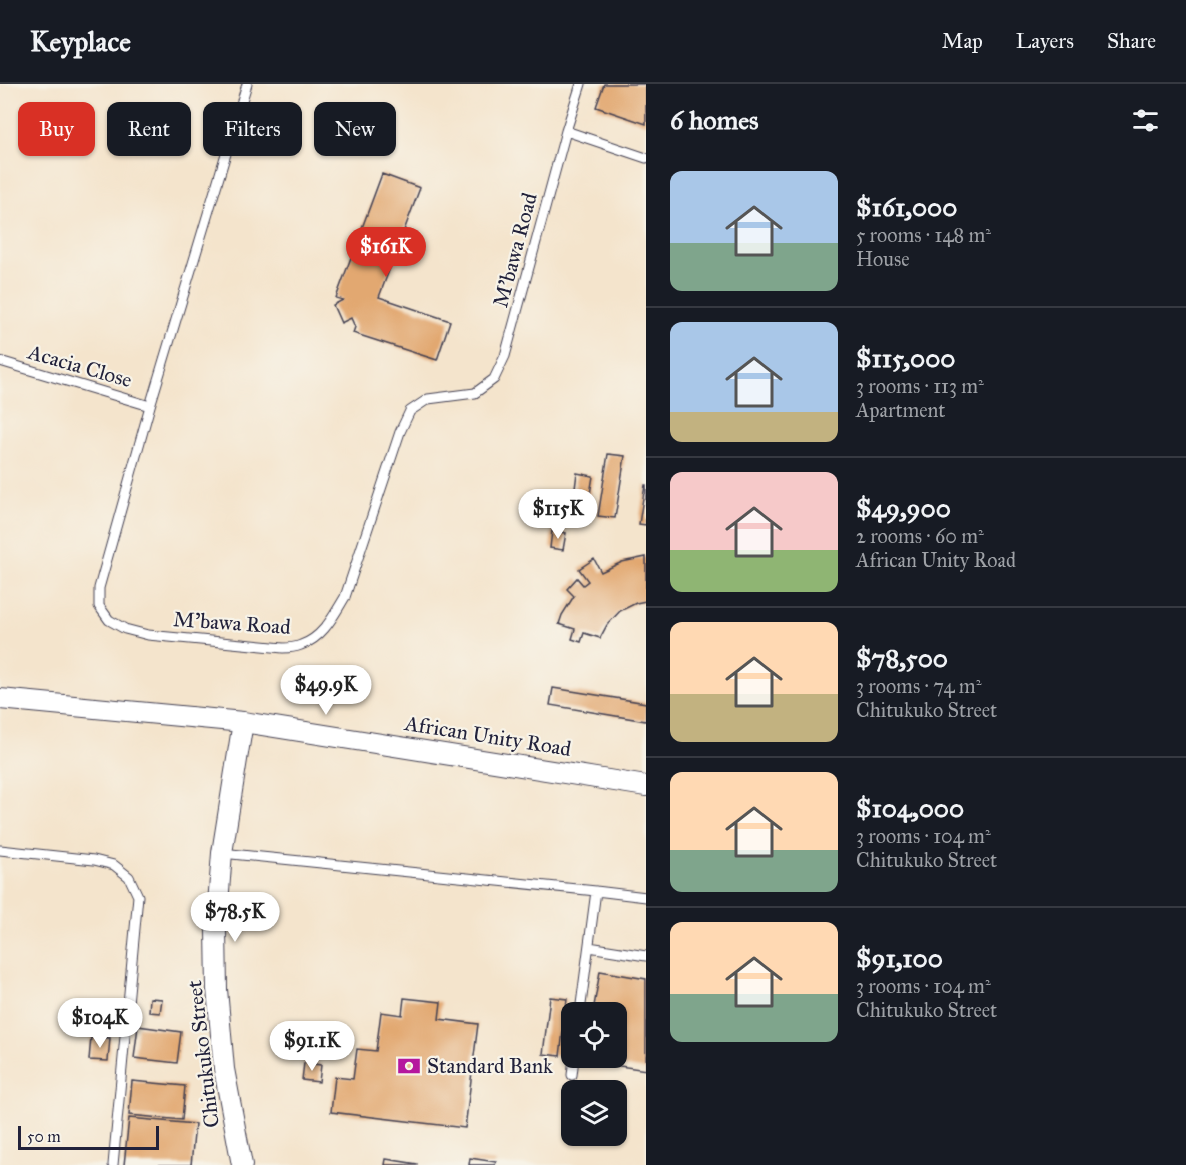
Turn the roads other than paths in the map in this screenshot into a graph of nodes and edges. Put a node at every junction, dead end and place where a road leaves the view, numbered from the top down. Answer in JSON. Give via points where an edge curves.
{"nodes":[{"id":1,"x":247,"y":84,"type":"edge"},
{"id":2,"x":581,"y":84,"type":"edge"},
{"id":3,"x":566,"y":131,"type":"junction"},
{"id":4,"x":646,"y":158,"type":"edge"},
{"id":5,"x":0,"y":361,"type":"edge"},
{"id":6,"x":150,"y":406,"type":"junction"},
{"id":7,"x":0,"y":699,"type":"edge"},
{"id":8,"x":243,"y":722,"type":"junction"},
{"id":9,"x":646,"y":786,"type":"edge"},
{"id":10,"x":0,"y":850,"type":"edge"},
{"id":11,"x":222,"y":853,"type":"junction"},
{"id":12,"x":596,"y":891,"type":"junction"},
{"id":13,"x":646,"y":897,"type":"edge"},
{"id":14,"x":589,"y":947,"type":"junction"},
{"id":15,"x":646,"y":956,"type":"edge"},
{"id":16,"x":581,"y":1002,"type":"edge"},
{"id":17,"x":573,"y":1068,"type":"edge"},
{"id":18,"x":572,"y":1074,"type":"dead end"},
{"id":19,"x":113,"y":1165,"type":"edge"},
{"id":20,"x":242,"y":1165,"type":"edge"}],
"edges":[{"from":1,"to":6,"type":"lane","name":"M'bawa Road"},
{"from":2,"to":3,"type":"lane","name":"M'bawa Road"},
{"from":3,"to":4,"type":"lane"},
{"from":3,"to":6,"type":"lane","name":"M'bawa Road","via":[[505,356],[494,379],[475,393],[428,399],[410,411],[345,597],[318,636],[301,646],[282,648],[148,635],[109,620],[99,606],[99,588]]},
{"from":5,"to":6,"type":"lane","name":"Acacia Close"},
{"from":7,"to":8,"type":"street","name":"African Unity Road"},
{"from":8,"to":9,"type":"street","name":"African Unity Road"},
{"from":8,"to":11,"type":"street","name":"Chitukuko Street"},
{"from":10,"to":19,"type":"lane","via":[[114,865],[129,878],[138,896]]},
{"from":11,"to":12,"type":"lane"},
{"from":11,"to":20,"type":"street","name":"Chitukuko Street","via":[[216,929],[217,988],[224,1069]]},
{"from":12,"to":13,"type":"lane"},
{"from":12,"to":14,"type":"lane"},
{"from":14,"to":15,"type":"lane"},
{"from":14,"to":16,"type":"lane"},
{"from":17,"to":18,"type":"lane"}]}
